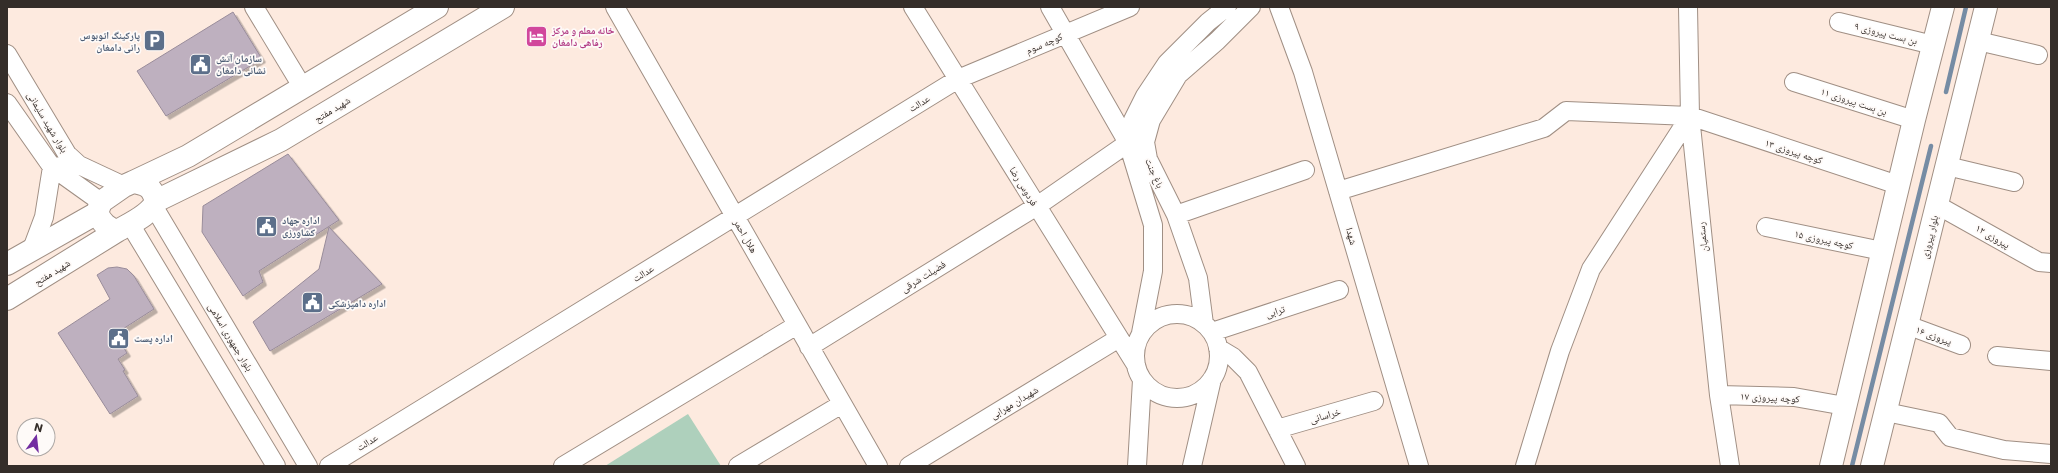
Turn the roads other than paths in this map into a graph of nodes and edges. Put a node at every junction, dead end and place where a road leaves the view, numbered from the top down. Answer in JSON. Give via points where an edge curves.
{"nodes":[{"id":1,"x":254,"y":7,"type":"edge"},
{"id":2,"x":437,"y":7,"type":"edge"},
{"id":3,"x":503,"y":7,"type":"edge"},
{"id":4,"x":615,"y":7,"type":"edge"},
{"id":5,"x":913,"y":7,"type":"edge"},
{"id":6,"x":1050,"y":7,"type":"edge"},
{"id":7,"x":1130,"y":7,"type":"edge"},
{"id":8,"x":1227,"y":7,"type":"edge"},
{"id":9,"x":1251,"y":7,"type":"edge"},
{"id":10,"x":1279,"y":7,"type":"edge"},
{"id":11,"x":1688,"y":7,"type":"edge"},
{"id":12,"x":1943,"y":7,"type":"edge"},
{"id":13,"x":1986,"y":7,"type":"edge"},
{"id":14,"x":1839,"y":22,"type":"dead end"},
{"id":15,"x":1065,"y":34,"type":"junction"},
{"id":16,"x":1978,"y":41,"type":"junction"},
{"id":17,"x":1933,"y":45,"type":"junction"},
{"id":18,"x":7,"y":54,"type":"edge"},
{"id":19,"x":2038,"y":56,"type":"dead end"},
{"id":20,"x":958,"y":79,"type":"junction"},
{"id":21,"x":1794,"y":82,"type":"dead end"},
{"id":22,"x":303,"y":88,"type":"junction"},
{"id":23,"x":7,"y":103,"type":"edge"},
{"id":24,"x":1690,"y":116,"type":"junction"},
{"id":25,"x":1914,"y":120,"type":"junction"},
{"id":26,"x":1128,"y":143,"type":"junction"},
{"id":27,"x":70,"y":156,"type":"junction"},
{"id":28,"x":1947,"y":166,"type":"junction"},
{"id":29,"x":52,"y":167,"type":"junction"},
{"id":30,"x":1305,"y":170,"type":"dead end"},
{"id":31,"x":2014,"y":182,"type":"dead end"},
{"id":32,"x":128,"y":184,"type":"junction"},
{"id":33,"x":1898,"y":185,"type":"junction"},
{"id":34,"x":1338,"y":191,"type":"junction"},
{"id":35,"x":155,"y":204,"type":"junction"},
{"id":36,"x":1937,"y":204,"type":"junction"},
{"id":37,"x":1036,"y":206,"type":"junction"},
{"id":38,"x":99,"y":208,"type":"junction"},
{"id":39,"x":1176,"y":215,"type":"junction"},
{"id":40,"x":735,"y":216,"type":"junction"},
{"id":41,"x":1766,"y":227,"type":"dead end"},
{"id":42,"x":123,"y":228,"type":"junction"},
{"id":43,"x":32,"y":249,"type":"junction"},
{"id":44,"x":1882,"y":251,"type":"junction"},
{"id":45,"x":2051,"y":263,"type":"edge"},
{"id":46,"x":7,"y":264,"type":"edge"},
{"id":47,"x":1339,"y":290,"type":"dead end"},
{"id":48,"x":7,"y":299,"type":"edge"},
{"id":49,"x":797,"y":325,"type":"junction"},
{"id":50,"x":1907,"y":325,"type":"junction"},
{"id":51,"x":1141,"y":333,"type":"junction"},
{"id":52,"x":1211,"y":335,"type":"junction"},
{"id":53,"x":1119,"y":338,"type":"junction"},
{"id":54,"x":1961,"y":345,"type":"dead end"},
{"id":55,"x":809,"y":347,"type":"junction"},
{"id":56,"x":1997,"y":356,"type":"dead end"},
{"id":57,"x":2051,"y":361,"type":"edge"},
{"id":58,"x":1139,"y":372,"type":"junction"},
{"id":59,"x":1212,"y":379,"type":"junction"},
{"id":60,"x":1719,"y":395,"type":"junction"},
{"id":61,"x":1374,"y":401,"type":"dead end"},
{"id":62,"x":842,"y":404,"type":"junction"},
{"id":63,"x":1845,"y":406,"type":"junction"},
{"id":64,"x":1886,"y":412,"type":"junction"},
{"id":65,"x":1277,"y":429,"type":"junction"},
{"id":66,"x":2051,"y":454,"type":"edge"},
{"id":67,"x":1527,"y":460,"type":"edge"},
{"id":68,"x":276,"y":466,"type":"edge"},
{"id":69,"x":308,"y":466,"type":"edge"},
{"id":70,"x":329,"y":466,"type":"edge"},
{"id":71,"x":563,"y":466,"type":"edge"},
{"id":72,"x":738,"y":466,"type":"edge"},
{"id":73,"x":878,"y":466,"type":"edge"},
{"id":74,"x":909,"y":466,"type":"edge"},
{"id":75,"x":1137,"y":466,"type":"edge"},
{"id":76,"x":1192,"y":466,"type":"edge"},
{"id":77,"x":1296,"y":466,"type":"edge"},
{"id":78,"x":1419,"y":466,"type":"edge"},
{"id":79,"x":1513,"y":466,"type":"edge"},
{"id":80,"x":1730,"y":466,"type":"edge"},
{"id":81,"x":1831,"y":466,"type":"edge"},
{"id":82,"x":1872,"y":466,"type":"edge"}],
"edges":[{"from":1,"to":22,"type":"street"},
{"from":2,"to":22,"type":"main road"},
{"from":3,"to":35,"type":"main road","name":"شهید مفتح","via":[[281,140]]},
{"from":4,"to":40,"type":"street","name":"هلال احمر"},
{"from":5,"to":20,"type":"street","name":"فردوس رضا"},
{"from":6,"to":15,"type":"street"},
{"from":7,"to":15,"type":"street","name":"کوچه سوم"},
{"from":8,"to":26,"type":"street","name":"باغ جنت","via":[[1167,63],[1133,120]]},
{"from":9,"to":39,"type":"street","name":"باغ جنت","via":[[1178,75],[1151,120],[1146,142],[1148,159]]},
{"from":10,"to":34,"type":"street","name":"شهدا"},
{"from":11,"to":24,"type":"street","name":"رستمیان"},
{"from":12,"to":17,"type":"main road"},
{"from":13,"to":16,"type":"main road","name":"بلوار پیروزی"},
{"from":14,"to":17,"type":"street","name":"بن بست پیروزی ۹"},
{"from":15,"to":20,"type":"street","name":"کوچه سوم"},
{"from":15,"to":26,"type":"street"},
{"from":16,"to":19,"type":"street"},
{"from":16,"to":28,"type":"main road","name":"بلوار پیروزی"},
{"from":17,"to":25,"type":"main road"},
{"from":18,"to":27,"type":"street","name":"بلوار شهید سلیمانی"},
{"from":20,"to":37,"type":"street","name":"فردوس رضا"},
{"from":20,"to":40,"type":"street","name":"عدالت"},
{"from":21,"to":25,"type":"street","name":"بن بست پیروزی ۱۱"},
{"from":22,"to":32,"type":"main road","via":[[188,156]]},
{"from":23,"to":29,"type":"street","name":"بلوار شهید سلیمانی"},
{"from":24,"to":33,"type":"street","name":"کوچه پیروزی ۱۳"},
{"from":24,"to":34,"type":"street","name":"کوچه پیروزی ۱۳","via":[[1566,111],[1544,128]]},
{"from":24,"to":60,"type":"street","name":"رستمیان"},
{"from":24,"to":67,"type":"street","via":[[1591,269],[1560,351]]},
{"from":25,"to":33,"type":"main road"},
{"from":26,"to":37,"type":"street","name":"فضیلت شرقی"},
{"from":26,"to":51,"type":"street","name":"باغ جنت","via":[[1153,225],[1153,271]]},
{"from":27,"to":29,"type":"street","via":[[63,166]]},
{"from":27,"to":32,"type":"street","name":"بلوار شهید سلیمانی","via":[[79,165]]},
{"from":28,"to":31,"type":"street"},
{"from":28,"to":36,"type":"main road","name":"بلوار پیروزی"},
{"from":29,"to":38,"type":"street","name":"بلوار شهید سلیمانی"},
{"from":29,"to":43,"type":"street","via":[[44,217]]},
{"from":30,"to":39,"type":"street"},
{"from":32,"to":35,"type":"main road","via":[[145,184],[150,187]]},
{"from":32,"to":38,"type":"main road"},
{"from":33,"to":44,"type":"main road"},
{"from":34,"to":78,"type":"street","name":"شهدا"},
{"from":35,"to":42,"type":"main road","name":"شهید مفتح"},
{"from":35,"to":69,"type":"street","name":"بلوار جمهوری اسلامی"},
{"from":36,"to":45,"type":"street","name":"پیروزی ۱۲","via":[[2038,262]]},
{"from":36,"to":50,"type":"main road","name":"بلوار پیروزی"},
{"from":37,"to":53,"type":"street","name":"فردوس رضا"},
{"from":37,"to":55,"type":"street","name":"فضیلت شرقی"},
{"from":38,"to":42,"type":"main road","via":[[101,221],[109,228]]},
{"from":38,"to":43,"type":"main road"},
{"from":39,"to":52,"type":"street","name":"باغ جنت","via":[[1198,278]]},
{"from":40,"to":49,"type":"street","name":"هلال احمر"},
{"from":40,"to":70,"type":"street","name":"عدالت"},
{"from":41,"to":44,"type":"street","name":"کوچه پیروزی ۱۵"},
{"from":42,"to":48,"type":"main road","name":"شهید مفتح"},
{"from":42,"to":68,"type":"street"},
{"from":43,"to":46,"type":"main road"},
{"from":44,"to":63,"type":"main road"},
{"from":47,"to":52,"type":"street","name":"ترابی"},
{"from":49,"to":55,"type":"street","name":"هلال احمر"},
{"from":49,"to":71,"type":"street"},
{"from":50,"to":54,"type":"street","name":"پیروزی ۱۶"},
{"from":50,"to":64,"type":"main road","name":"بلوار پیروزی"},
{"from":51,"to":52,"type":"street","via":[[1151,323],[1164,316],[1178,314],[1192,317]]},
{"from":51,"to":58,"type":"street","via":[[1135,348]]},
{"from":52,"to":59,"type":"street","via":[[1218,364]]},
{"from":52,"to":65,"type":"street","via":[[1248,372]]},
{"from":53,"to":58,"type":"street","name":"فردوس رضا"},
{"from":53,"to":74,"type":"street","name":"شهیدان مهرابی"},
{"from":55,"to":62,"type":"street","name":"هلال احمر"},
{"from":56,"to":57,"type":"street"},
{"from":58,"to":59,"type":"street","via":[[1154,391],[1169,397],[1186,397],[1200,390]]},
{"from":58,"to":75,"type":"street"},
{"from":59,"to":76,"type":"street"},
{"from":60,"to":63,"type":"street","name":"کوچه پیروزی ۱۷","via":[[1794,397]]},
{"from":60,"to":80,"type":"street","name":"رستمیان"},
{"from":61,"to":65,"type":"street","name":"خراسانی"},
{"from":62,"to":72,"type":"street"},
{"from":62,"to":73,"type":"street","name":"هلال احمر"},
{"from":63,"to":81,"type":"main road"},
{"from":64,"to":66,"type":"street","via":[[1939,423],[1950,436],[2004,450]]},
{"from":64,"to":82,"type":"main road","name":"بلوار پیروزی"},
{"from":65,"to":77,"type":"street"},
{"from":67,"to":79,"type":"street"}]}
